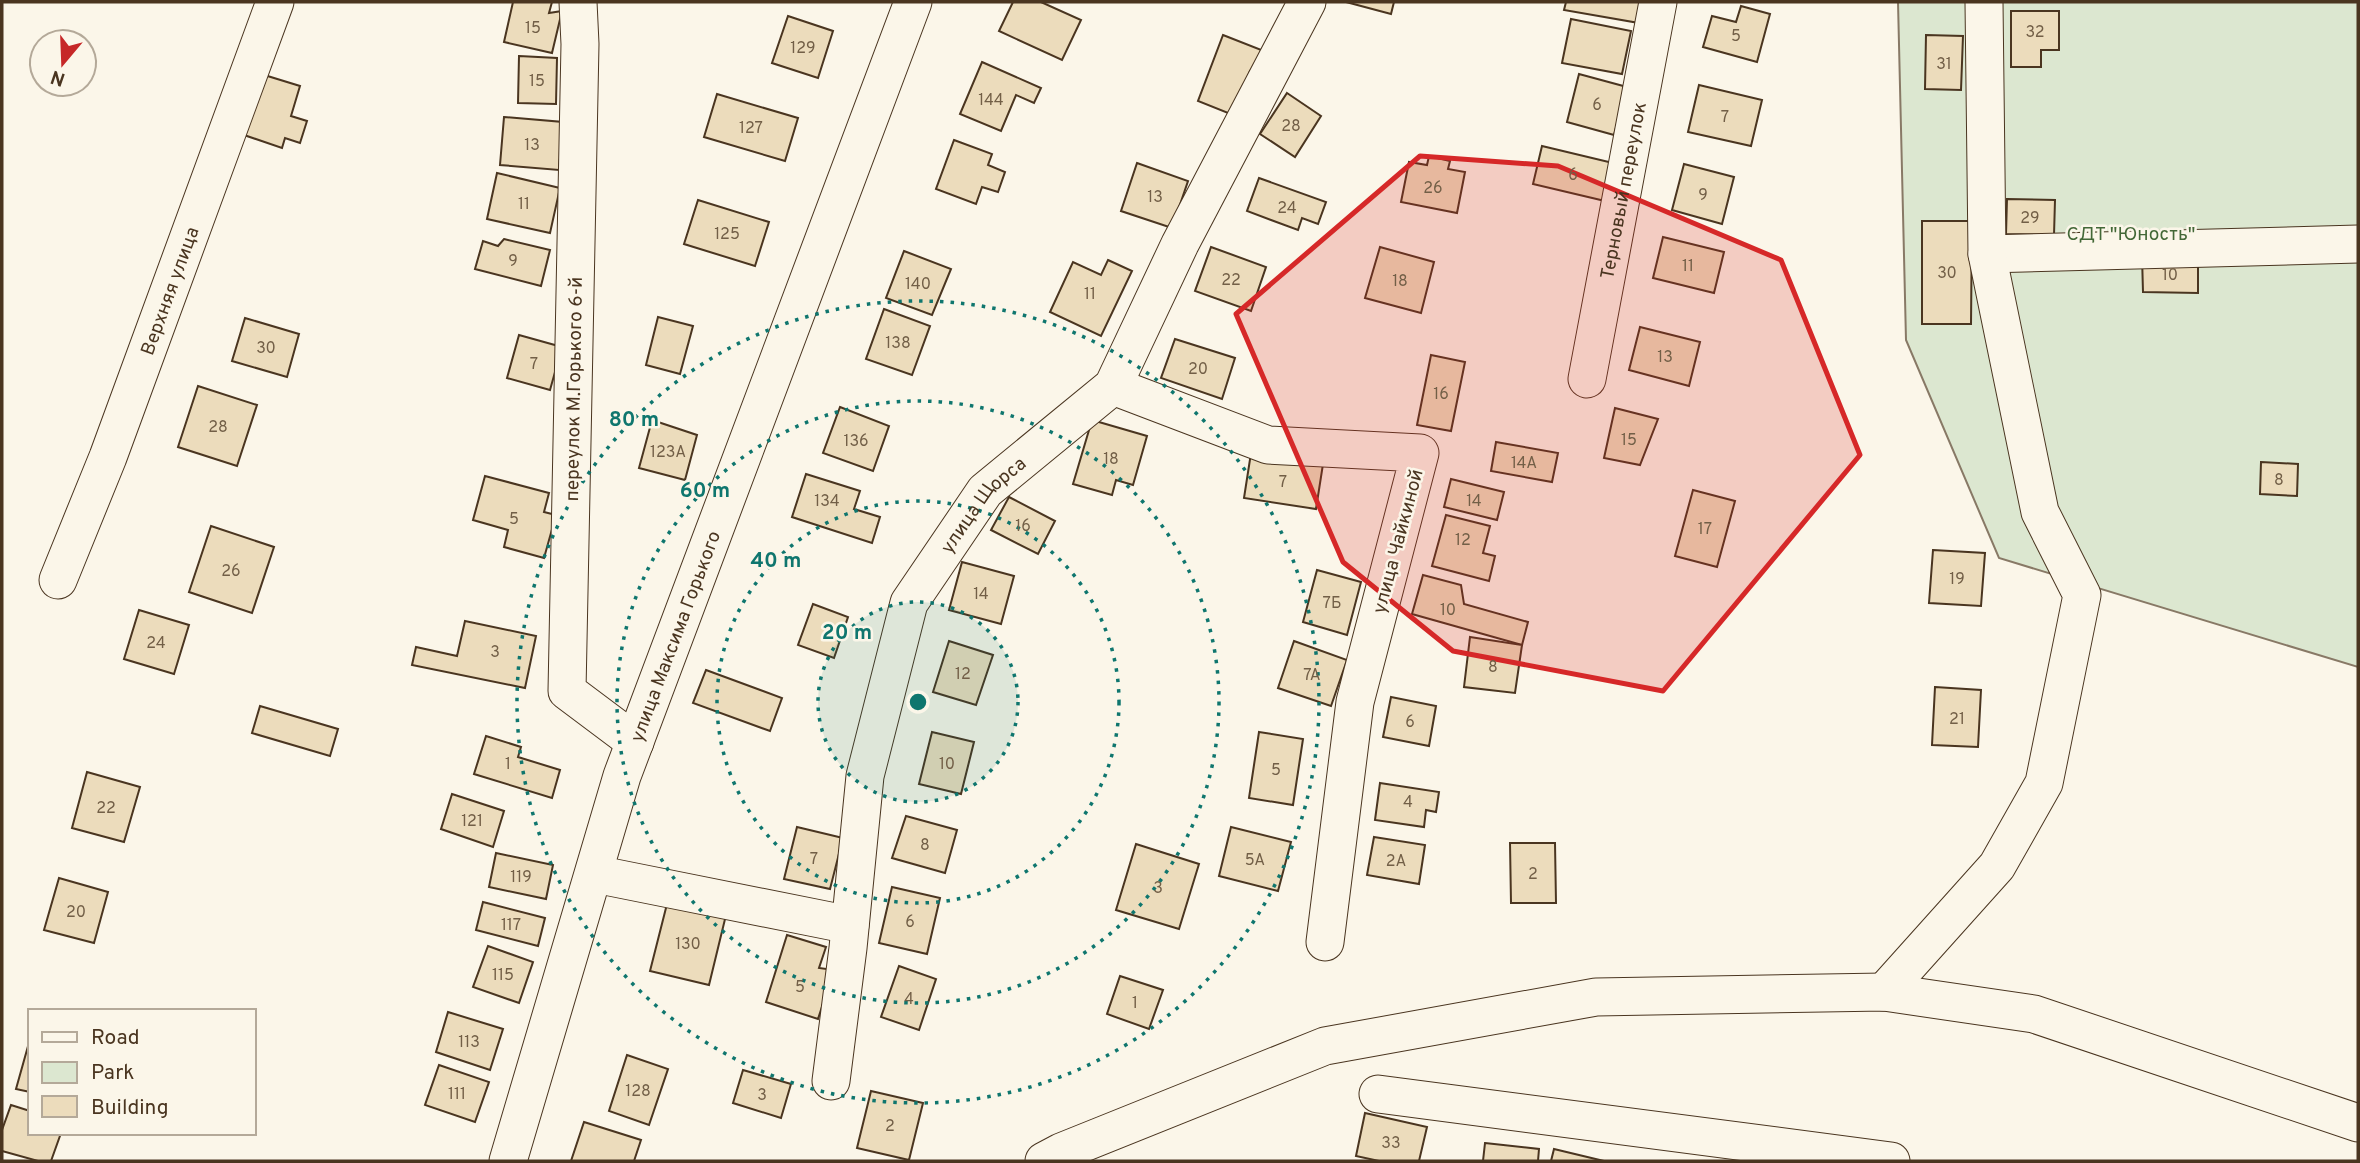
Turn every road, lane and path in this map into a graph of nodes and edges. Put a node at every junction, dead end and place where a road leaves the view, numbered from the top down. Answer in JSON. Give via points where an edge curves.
{"nodes":[{"id":1,"x":275,"y":2,"type":"edge"},
{"id":2,"x":578,"y":2,"type":"edge"},
{"id":3,"x":913,"y":2,"type":"edge"},
{"id":4,"x":1307,"y":2,"type":"edge"},
{"id":5,"x":1658,"y":2,"type":"edge"},
{"id":6,"x":1984,"y":2,"type":"edge"},
{"id":7,"x":2358,"y":244,"type":"edge"},
{"id":8,"x":1987,"y":254,"type":"junction"},
{"id":9,"x":1587,"y":379,"type":"dead end"},
{"id":10,"x":1113,"y":386,"type":"junction"},
{"id":11,"x":58,"y":580,"type":"dead end"},
{"id":12,"x":635,"y":742,"type":"junction"},
{"id":13,"x":595,"y":874,"type":"junction"},
{"id":14,"x":850,"y":925,"type":"junction"},
{"id":15,"x":1325,"y":942,"type":"dead end"},
{"id":16,"x":1884,"y":992,"type":"junction"},
{"id":17,"x":831,"y":1081,"type":"dead end"},
{"id":18,"x":1378,"y":1094,"type":"dead end"},
{"id":19,"x":2358,"y":1123,"type":"edge"},
{"id":20,"x":508,"y":1161,"type":"edge"},
{"id":21,"x":1044,"y":1161,"type":"edge"},
{"id":22,"x":1891,"y":1161,"type":"edge"}],
"edges":[{"from":1,"to":11,"type":"street","name":"Верхняя улица","via":[[108,457]]},
{"from":2,"to":12,"type":"street","name":"переулок М.Горького 6-й","via":[[567,691]]},
{"from":3,"to":12,"type":"street","name":"улица Максима Горького"},
{"from":4,"to":10,"type":"street","name":"улица Щорса","via":[[1180,244]]},
{"from":5,"to":9,"type":"street","name":"Терновый переулок"},
{"from":6,"to":8,"type":"street"},
{"from":7,"to":8,"type":"street"},
{"from":8,"to":16,"type":"street","via":[[2040,512],[2082,595],[2044,783],[1997,866]]},
{"from":10,"to":14,"type":"street","name":"улица Щорса","via":[[985,491],[909,603],[865,776]]},
{"from":10,"to":15,"type":"street","name":"улица Чайкиной","via":[[1268,444],[1420,453],[1355,702]]},
{"from":12,"to":13,"type":"street","name":"улица Максима Горького"},
{"from":13,"to":14,"type":"street"},
{"from":13,"to":20,"type":"street","name":"улица Максима Горького"},
{"from":14,"to":17,"type":"street","name":"улица Щорса"},
{"from":16,"to":19,"type":"street","via":[[2035,1014]]},
{"from":16,"to":21,"type":"street","via":[[1596,997],[1325,1046]]},
{"from":18,"to":22,"type":"street"}]}
